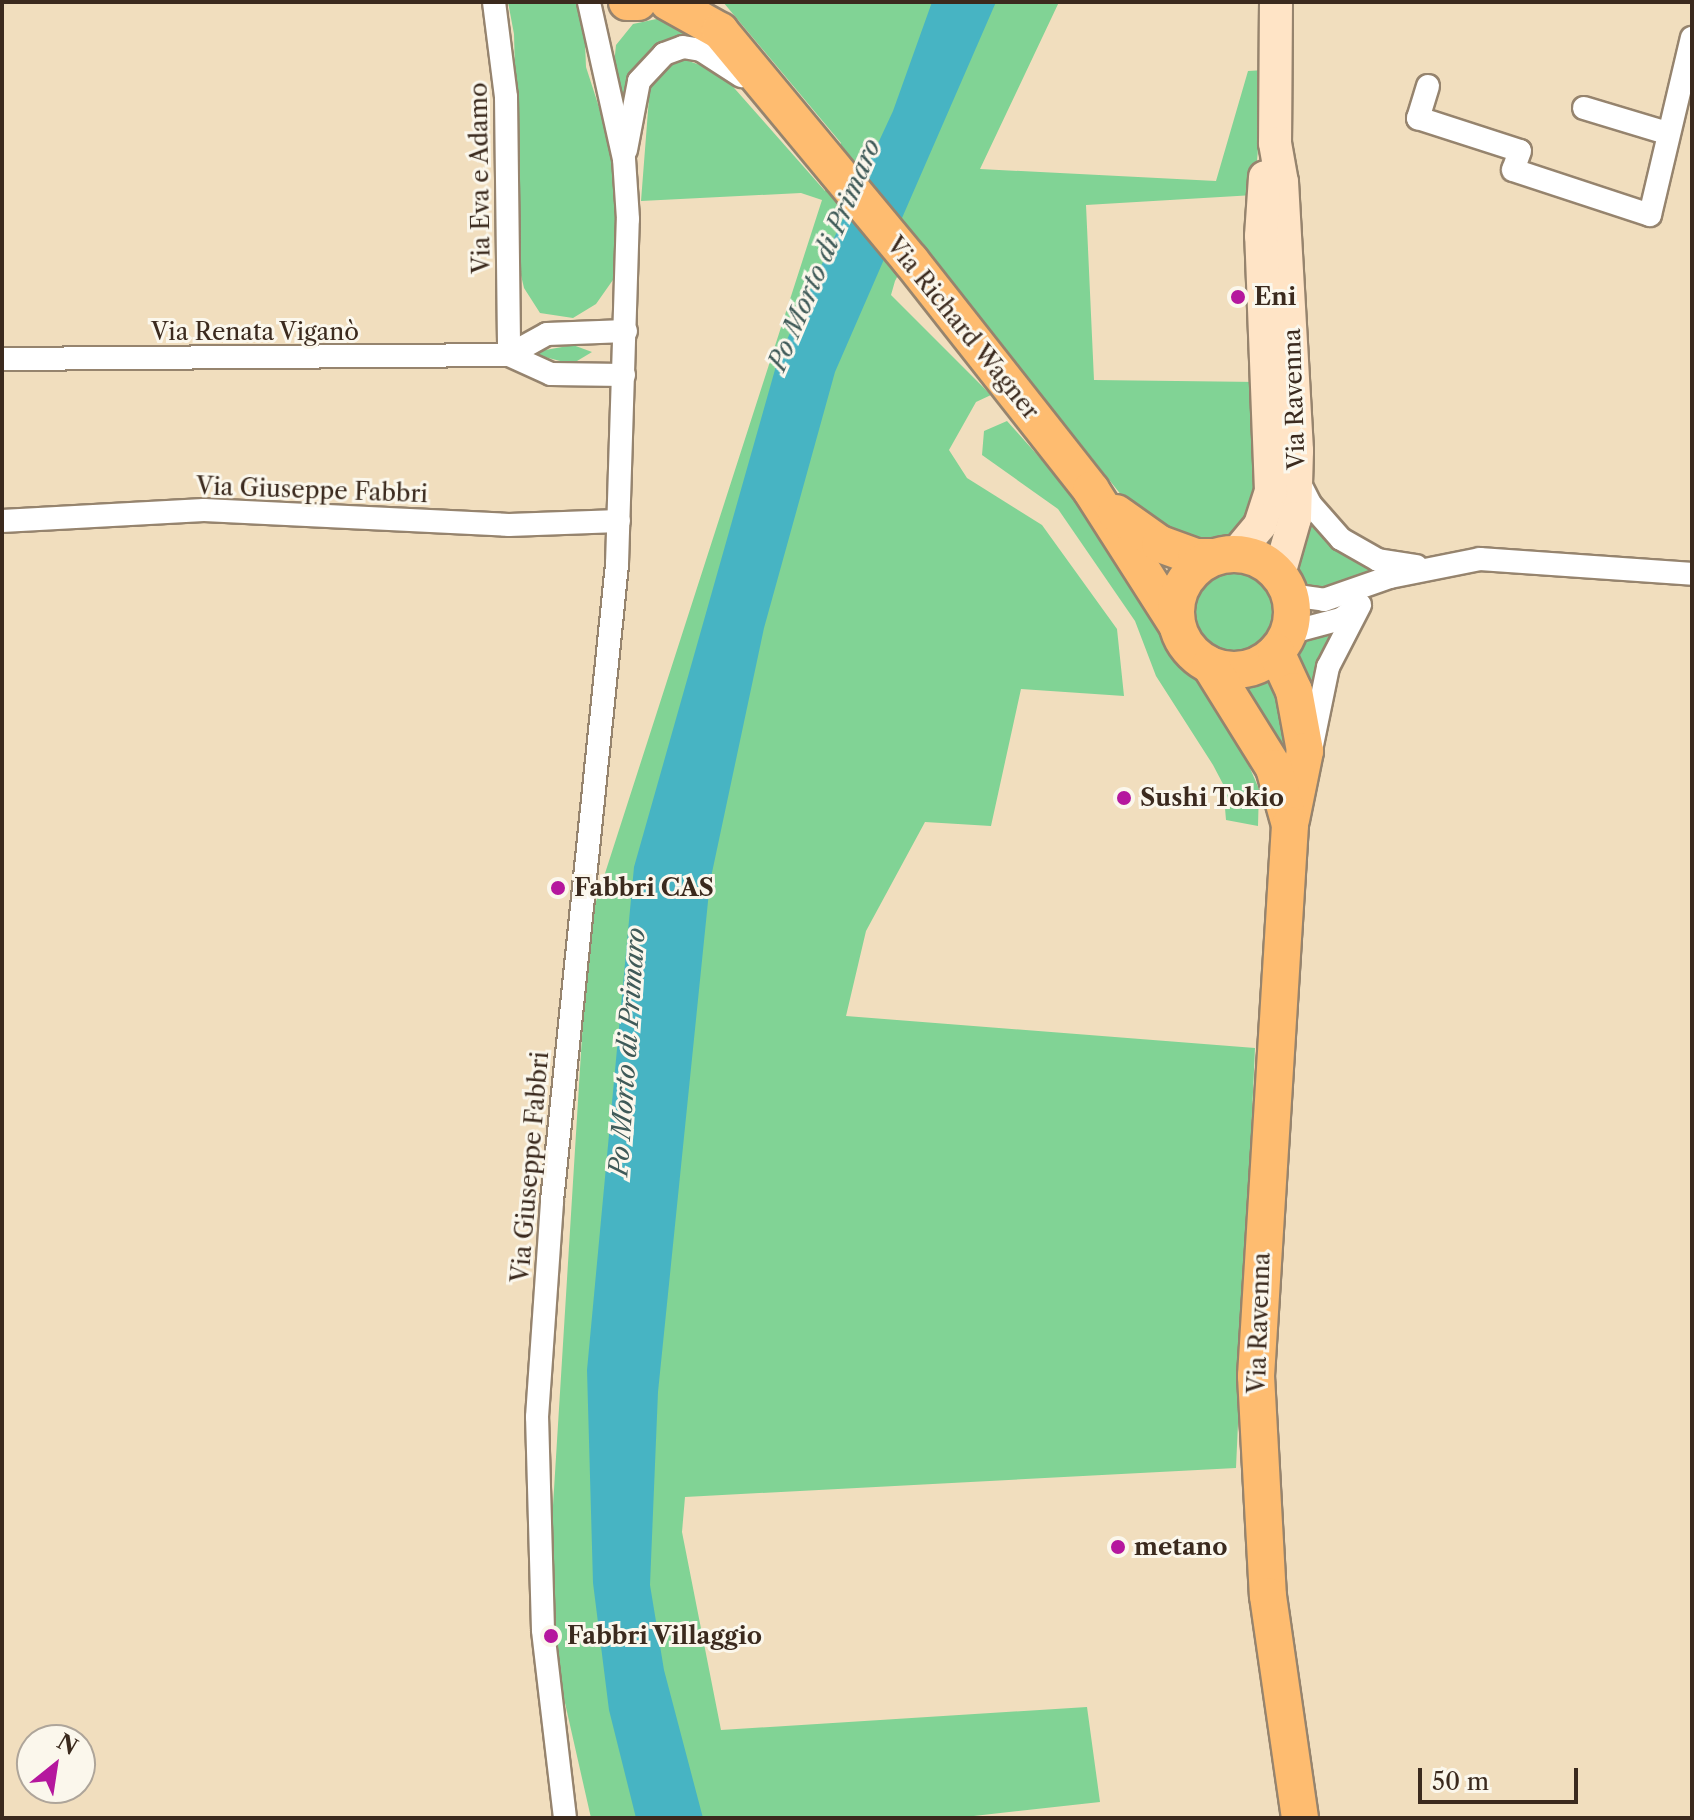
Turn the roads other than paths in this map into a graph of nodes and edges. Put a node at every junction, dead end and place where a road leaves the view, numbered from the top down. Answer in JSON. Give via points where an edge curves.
{"nodes":[{"id":1,"x":494,"y":2,"type":"edge"},
{"id":2,"x":589,"y":2,"type":"edge"},
{"id":3,"x":627,"y":2,"type":"edge"},
{"id":4,"x":636,"y":2,"type":"edge"},
{"id":5,"x":668,"y":2,"type":"edge"},
{"id":6,"x":1276,"y":2,"type":"edge"},
{"id":7,"x":714,"y":17,"type":"edge"},
{"id":8,"x":1692,"y":38,"type":"edge"},
{"id":9,"x":599,"y":45,"type":"junction"},
{"id":10,"x":1428,"y":86,"type":"dead end"},
{"id":11,"x":1584,"y":108,"type":"dead end"},
{"id":12,"x":1682,"y":112,"type":"edge"},
{"id":13,"x":802,"y":132,"type":"junction"},
{"id":14,"x":1667,"y":133,"type":"junction"},
{"id":15,"x":624,"y":159,"type":"junction"},
{"id":16,"x":1274,"y":222,"type":"junction"},
{"id":17,"x":626,"y":331,"type":"junction"},
{"id":18,"x":509,"y":355,"type":"junction"},
{"id":19,"x":2,"y":359,"type":"edge"},
{"id":20,"x":624,"y":375,"type":"junction"},
{"id":21,"x":1296,"y":476,"type":"junction"},
{"id":22,"x":1091,"y":490,"type":"junction"},
{"id":23,"x":2,"y":521,"type":"edge"},
{"id":24,"x":619,"y":521,"type":"junction"},
{"id":25,"x":1225,"y":555,"type":"junction"},
{"id":26,"x":1430,"y":567,"type":"junction"},
{"id":27,"x":1692,"y":574,"type":"edge"},
{"id":28,"x":1390,"y":577,"type":"junction"},
{"id":29,"x":1284,"y":584,"type":"junction"},
{"id":30,"x":1360,"y":605,"type":"junction"},
{"id":31,"x":1177,"y":625,"type":"junction"},
{"id":32,"x":1282,"y":643,"type":"junction"},
{"id":33,"x":1210,"y":665,"type":"junction"},
{"id":34,"x":1301,"y":788,"type":"junction"},
{"id":35,"x":1290,"y":825,"type":"junction"},
{"id":36,"x":565,"y":1818,"type":"edge"},
{"id":37,"x":1300,"y":1818,"type":"edge"}],
"edges":[{"from":1,"to":18,"type":"street","name":"Via Eva e Adamo","via":[[506,97]]},
{"from":2,"to":9,"type":"street","name":"Via Giuseppe Fabbri"},
{"from":3,"to":4,"type":"main road"},
{"from":4,"to":9,"type":"street","via":[[615,18]]},
{"from":5,"to":7,"type":"main road","name":"Via Richard Wagner"},
{"from":6,"to":16,"type":"main road","name":"Via Ravenna","via":[[1275,143],[1265,171]]},
{"from":7,"to":13,"type":"main road","name":"Via Richard Wagner"},
{"from":8,"to":12,"type":"street"},
{"from":9,"to":15,"type":"street","name":"Via Giuseppe Fabbri"},
{"from":10,"to":14,"type":"street","via":[[1418,118],[1520,151],[1513,170],[1650,215]]},
{"from":11,"to":14,"type":"street"},
{"from":12,"to":14,"type":"street"},
{"from":13,"to":15,"type":"street","name":"Via Richard Wagner","via":[[720,58],[683,47],[657,60],[639,81]]},
{"from":13,"to":22,"type":"main road","name":"Via Richard Wagner"},
{"from":15,"to":17,"type":"street","name":"Via Giuseppe Fabbri"},
{"from":16,"to":21,"type":"main road","name":"Via Ravenna"},
{"from":16,"to":25,"type":"main road","name":"Via Ravenna","via":[[1271,491],[1260,525]]},
{"from":17,"to":18,"type":"street","name":"Via Renata Viganò","via":[[547,334]]},
{"from":17,"to":20,"type":"street","name":"Via Giuseppe Fabbri"},
{"from":18,"to":19,"type":"street","name":"Via Renata Viganò"},
{"from":18,"to":20,"type":"street","name":"Via Renata Viganò","via":[[551,374]]},
{"from":20,"to":24,"type":"street","name":"Via Giuseppe Fabbri"},
{"from":21,"to":26,"type":"street","via":[[1311,505],[1341,539],[1378,560]]},
{"from":21,"to":29,"type":"main road","name":"Via Ravenna"},
{"from":22,"to":25,"type":"main road","name":"Via Richard Wagner","via":[[1140,534],[1182,553]]},
{"from":22,"to":31,"type":"main road","name":"Via Richard Wagner"},
{"from":23,"to":24,"type":"street","name":"Via Giuseppe Fabbri","via":[[204,510],[509,525]]},
{"from":24,"to":36,"type":"street","name":"Via Giuseppe Fabbri","via":[[539,1386],[543,1630]]},
{"from":25,"to":29,"type":"main road","via":[[1259,559]]},
{"from":25,"to":31,"type":"main road","name":"Via Ravenna","via":[[1190,573],[1181,587]]},
{"from":26,"to":27,"type":"street","via":[[1509,559],[1641,574]]},
{"from":26,"to":28,"type":"street"},
{"from":28,"to":29,"type":"street","via":[[1324,600]]},
{"from":28,"to":30,"type":"street"},
{"from":29,"to":32,"type":"main road","name":"Via Ravenna"},
{"from":30,"to":32,"type":"street","via":[[1341,619]]},
{"from":30,"to":34,"type":"street","via":[[1328,667]]},
{"from":31,"to":33,"type":"main road","name":"Via Ravenna","via":[[1190,650]]},
{"from":32,"to":33,"type":"main road","via":[[1250,668]]},
{"from":32,"to":34,"type":"main road","name":"Via Ravenna","via":[[1301,719]]},
{"from":33,"to":35,"type":"main road","name":"Via Ravenna","via":[[1274,768]]},
{"from":34,"to":35,"type":"main road","name":"Via Ravenna"},
{"from":35,"to":37,"type":"main road","name":"Via Ravenna","via":[[1259,1286],[1257,1437],[1268,1596]]}]}
